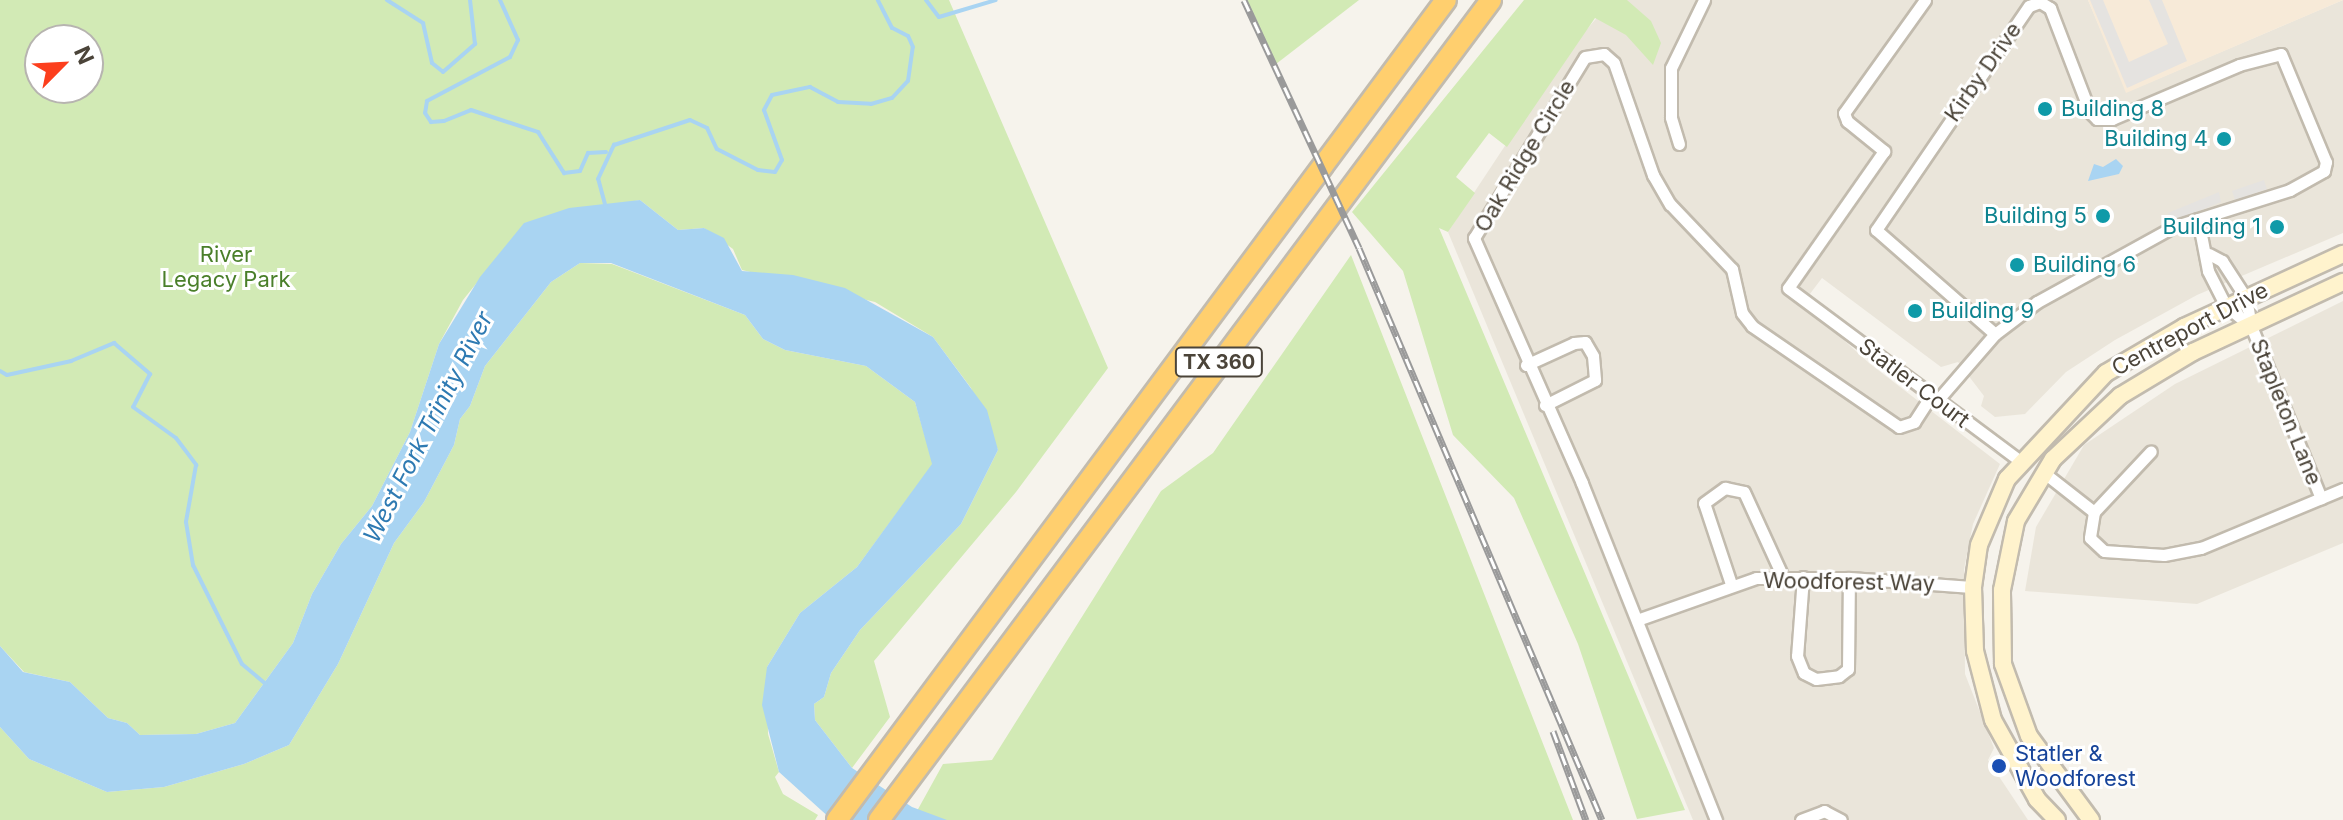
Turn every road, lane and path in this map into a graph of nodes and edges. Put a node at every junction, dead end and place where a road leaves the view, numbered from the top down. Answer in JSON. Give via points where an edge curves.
{"nodes":[{"id":1,"x":1446,"y":0,"type":"edge"},
{"id":2,"x":1498,"y":0,"type":"edge"},
{"id":3,"x":1704,"y":0,"type":"edge"},
{"id":4,"x":1925,"y":0,"type":"edge"},
{"id":5,"x":1485,"y":7,"type":"edge"},
{"id":6,"x":1679,"y":144,"type":"dead end"},
{"id":7,"x":2198,"y":219,"type":"junction"},
{"id":8,"x":2209,"y":254,"type":"junction"},
{"id":9,"x":2343,"y":254,"type":"edge"},
{"id":10,"x":2343,"y":282,"type":"edge"},
{"id":11,"x":2246,"y":298,"type":"junction"},
{"id":12,"x":2226,"y":306,"type":"junction"},
{"id":13,"x":2251,"y":326,"type":"junction"},
{"id":14,"x":1995,"y":334,"type":"junction"},
{"id":15,"x":1526,"y":365,"type":"junction"},
{"id":16,"x":1933,"y":400,"type":"junction"},
{"id":17,"x":1545,"y":405,"type":"junction"},
{"id":18,"x":2151,"y":451,"type":"dead end"},
{"id":19,"x":2020,"y":461,"type":"junction"},
{"id":20,"x":2043,"y":472,"type":"junction"},
{"id":21,"x":2343,"y":489,"type":"edge"},
{"id":22,"x":2321,"y":498,"type":"junction"},
{"id":23,"x":2094,"y":512,"type":"junction"},
{"id":24,"x":1783,"y":577,"type":"junction"},
{"id":25,"x":1803,"y":577,"type":"junction"},
{"id":26,"x":1849,"y":578,"type":"junction"},
{"id":27,"x":1731,"y":584,"type":"junction"},
{"id":28,"x":1973,"y":587,"type":"junction"},
{"id":29,"x":1637,"y":620,"type":"junction"},
{"id":30,"x":2059,"y":783,"type":"junction"},
{"id":31,"x":2037,"y":799,"type":"junction"},
{"id":32,"x":837,"y":820,"type":"edge"},
{"id":33,"x":879,"y":820,"type":"edge"},
{"id":34,"x":1716,"y":820,"type":"edge"},
{"id":35,"x":1801,"y":820,"type":"edge"},
{"id":36,"x":1841,"y":820,"type":"edge"},
{"id":37,"x":2057,"y":820,"type":"edge"},
{"id":38,"x":2091,"y":820,"type":"edge"}],
"edges":[{"from":1,"to":32,"type":"highway","number":"TX 360"},
{"from":2,"to":5,"type":"highway"},
{"from":3,"to":6,"type":"street","via":[[1671,68],[1671,117]]},
{"from":4,"to":16,"type":"street","name":"Statler Court","via":[[1844,113],[1884,151],[1788,288]]},
{"from":5,"to":33,"type":"highway","number":"TX 360"},
{"from":7,"to":8,"type":"street"},
{"from":7,"to":14,"type":"street","name":"Kirby Drive","via":[[2105,262]]},
{"from":7,"to":14,"type":"street","name":"Kirby Drive","via":[[2290,190],[2326,167],[2285,58],[2272,53],[2112,119],[2097,119],[2050,8],[2040,2],[2029,6],[1876,230]]},
{"from":8,"to":11,"type":"street","via":[[2222,261]]},
{"from":8,"to":12,"type":"street","via":[[2208,271]]},
{"from":9,"to":11,"type":"street","name":"Centreport Drive"},
{"from":10,"to":13,"type":"street","name":"Centreport Drive"},
{"from":11,"to":12,"type":"street","name":"Centreport Drive"},
{"from":11,"to":13,"type":"street"},
{"from":12,"to":13,"type":"street"},
{"from":12,"to":19,"type":"street","name":"Centreport Drive","via":[[2106,373]]},
{"from":13,"to":20,"type":"street","name":"Centreport Drive","via":[[2120,396],[2091,419]]},
{"from":13,"to":22,"type":"street","name":"Stapleton Lane"},
{"from":14,"to":16,"type":"street","name":"Kirby Drive"},
{"from":15,"to":16,"type":"street","name":"Oak Ridge Circle","via":[[1474,238],[1585,57],[1594,52],[1614,63],[1653,175],[1670,204],[1732,269],[1742,313],[1752,326],[1899,427],[1914,422]]},
{"from":15,"to":17,"type":"street","name":"Oak Ridge Circle"},
{"from":15,"to":17,"type":"street","via":[[1574,343],[1585,342],[1593,356],[1595,380]]},
{"from":16,"to":19,"type":"street","name":"Statler Court"},
{"from":17,"to":29,"type":"street","name":"Oak Ridge Circle"},
{"from":18,"to":23,"type":"street"},
{"from":19,"to":20,"type":"street","name":"Statler Court"},
{"from":19,"to":28,"type":"street","name":"Centreport Drive","via":[[1979,545]]},
{"from":20,"to":23,"type":"street"},
{"from":20,"to":30,"type":"street","name":"Centreport Drive","via":[[2016,521],[2002,590],[2001,638],[2010,689],[2029,736]]},
{"from":21,"to":22,"type":"street"},
{"from":22,"to":23,"type":"street","via":[[2201,548],[2164,555],[2104,551],[2090,538]]},
{"from":24,"to":25,"type":"street","name":"Woodforest Way"},
{"from":24,"to":27,"type":"street","name":"Woodforest Way"},
{"from":24,"to":27,"type":"street","via":[[1744,492],[1725,488],[1704,503]]},
{"from":25,"to":26,"type":"street","name":"Woodforest Way"},
{"from":25,"to":26,"type":"street","via":[[1797,656],[1804,673],[1816,679],[1848,669]]},
{"from":26,"to":28,"type":"street","name":"Woodforest Way"},
{"from":27,"to":29,"type":"street","name":"Woodforest Way"},
{"from":28,"to":31,"type":"street","name":"Centreport Drive","via":[[1975,651],[1987,699]]},
{"from":29,"to":34,"type":"street","name":"Oak Ridge Circle"},
{"from":30,"to":31,"type":"street"},
{"from":30,"to":38,"type":"street","name":"Centreport Drive"},
{"from":31,"to":37,"type":"street","name":"Centreport Drive"},
{"from":35,"to":36,"type":"street","via":[[1824,811]]}]}
